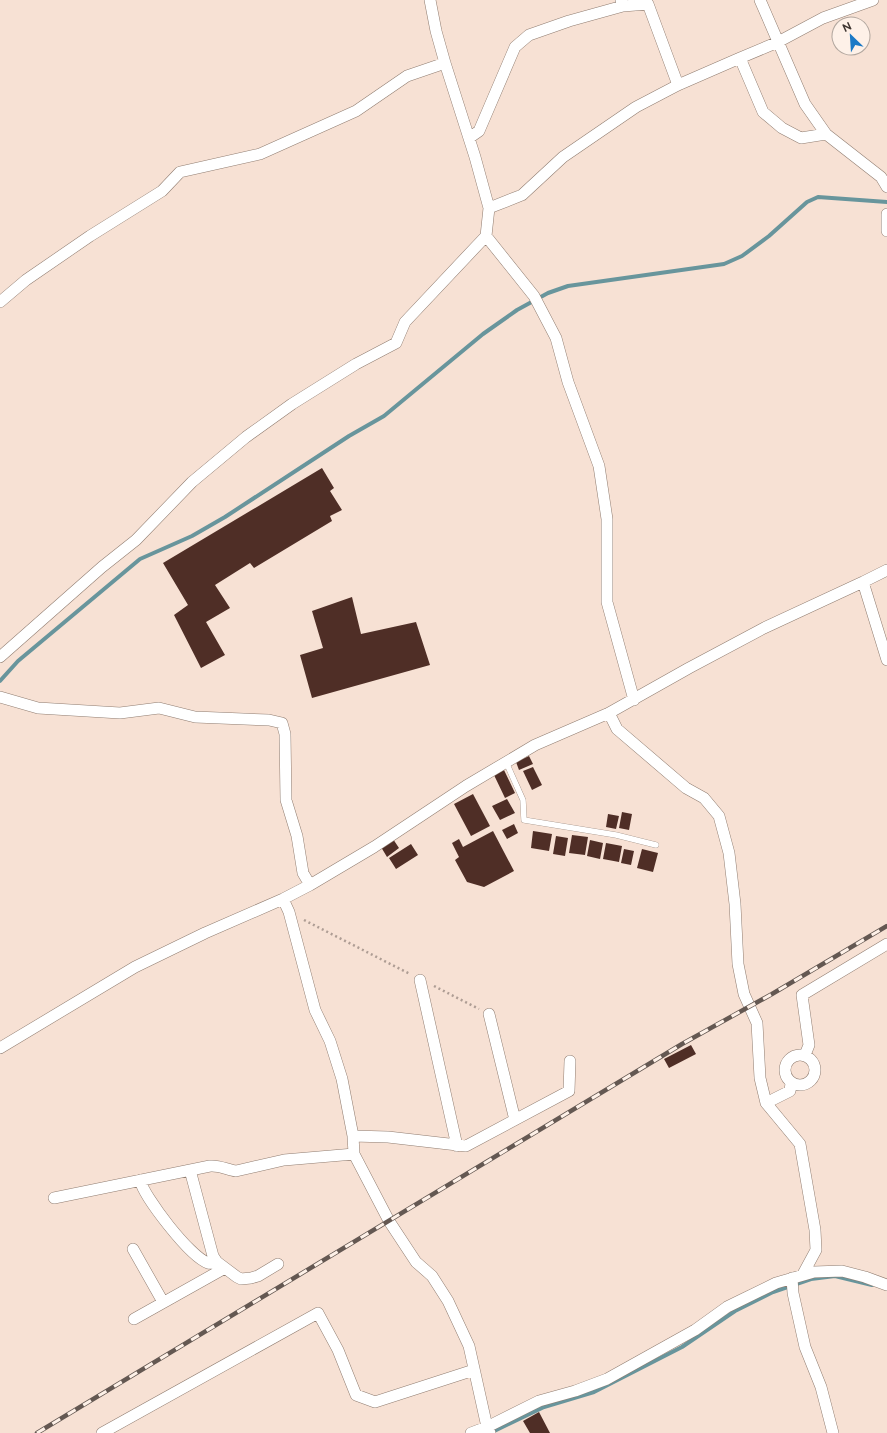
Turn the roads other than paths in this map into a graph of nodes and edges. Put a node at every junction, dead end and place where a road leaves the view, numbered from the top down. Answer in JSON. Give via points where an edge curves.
{"nodes":[{"id":1,"x":430,"y":0,"type":"edge"},
{"id":2,"x":760,"y":0,"type":"edge"},
{"id":3,"x":873,"y":0,"type":"edge"},
{"id":4,"x":622,"y":3,"type":"edge"},
{"id":5,"x":778,"y":42,"type":"junction"},
{"id":6,"x":740,"y":58,"type":"junction"},
{"id":7,"x":445,"y":63,"type":"junction"},
{"id":8,"x":678,"y":85,"type":"junction"},
{"id":9,"x":826,"y":134,"type":"junction"},
{"id":10,"x":469,"y":138,"type":"junction"},
{"id":11,"x":887,"y":186,"type":"edge"},
{"id":12,"x":488,"y":208,"type":"junction"},
{"id":13,"x":887,"y":215,"type":"edge"},
{"id":14,"x":887,"y":225,"type":"edge"},
{"id":15,"x":887,"y":230,"type":"edge"},
{"id":16,"x":486,"y":236,"type":"junction"},
{"id":17,"x":0,"y":302,"type":"edge"},
{"id":18,"x":887,"y":570,"type":"edge"},
{"id":19,"x":863,"y":582,"type":"junction"},
{"id":20,"x":0,"y":657,"type":"edge"},
{"id":21,"x":887,"y":660,"type":"edge"},
{"id":22,"x":4,"y":698,"type":"edge"},
{"id":23,"x":634,"y":700,"type":"junction"},
{"id":24,"x":610,"y":714,"type":"junction"},
{"id":25,"x":506,"y":762,"type":"junction"},
{"id":26,"x":656,"y":844,"type":"dead end"},
{"id":27,"x":310,"y":885,"type":"junction"},
{"id":28,"x":283,"y":899,"type":"junction"},
{"id":29,"x":887,"y":944,"type":"edge"},
{"id":30,"x":420,"y":980,"type":"road end"},
{"id":31,"x":489,"y":1014,"type":"road end"},
{"id":32,"x":0,"y":1048,"type":"edge"},
{"id":33,"x":805,"y":1055,"type":"junction"},
{"id":34,"x":570,"y":1061,"type":"dead end"},
{"id":35,"x":791,"y":1082,"type":"junction"},
{"id":36,"x":766,"y":1104,"type":"junction"},
{"id":37,"x":515,"y":1120,"type":"junction"},
{"id":38,"x":353,"y":1136,"type":"junction"},
{"id":39,"x":457,"y":1146,"type":"junction"},
{"id":40,"x":354,"y":1154,"type":"junction"},
{"id":41,"x":190,"y":1170,"type":"junction"},
{"id":42,"x":140,"y":1180,"type":"junction"},
{"id":43,"x":54,"y":1198,"type":"dead end"},
{"id":44,"x":133,"y":1249,"type":"dead end"},
{"id":45,"x":278,"y":1264,"type":"dead end"},
{"id":46,"x":221,"y":1265,"type":"junction"},
{"id":47,"x":803,"y":1274,"type":"junction"},
{"id":48,"x":792,"y":1278,"type":"junction"},
{"id":49,"x":887,"y":1285,"type":"edge"},
{"id":50,"x":163,"y":1302,"type":"junction"},
{"id":51,"x":134,"y":1319,"type":"dead end"},
{"id":52,"x":474,"y":1370,"type":"junction"},
{"id":53,"x":489,"y":1430,"type":"edge"},
{"id":54,"x":102,"y":1433,"type":"edge"},
{"id":55,"x":471,"y":1433,"type":"edge"},
{"id":56,"x":833,"y":1433,"type":"edge"}],
"edges":[{"from":1,"to":7,"type":"street"},
{"from":2,"to":5,"type":"street"},
{"from":3,"to":5,"type":"street","via":[[823,18]]},
{"from":4,"to":8,"type":"street","via":[[648,4]]},
{"from":4,"to":10,"type":"street","via":[[529,35],[515,47],[479,131]]},
{"from":5,"to":6,"type":"street"},
{"from":5,"to":9,"type":"street","via":[[805,104]]},
{"from":6,"to":8,"type":"street"},
{"from":6,"to":9,"type":"street","via":[[763,112],[782,128],[801,138]]},
{"from":7,"to":10,"type":"street"},
{"from":7,"to":17,"type":"street","via":[[407,76],[356,111],[260,154],[180,172],[162,191],[90,236],[26,280]]},
{"from":8,"to":12,"type":"street","via":[[636,107],[570,152],[522,195]]},
{"from":9,"to":11,"type":"street","via":[[881,177]]},
{"from":10,"to":12,"type":"street"},
{"from":12,"to":16,"type":"street"},
{"from":13,"to":14,"type":"street"},
{"from":14,"to":15,"type":"street"},
{"from":16,"to":20,"type":"street","via":[[405,322],[396,343],[356,364],[292,404],[246,437],[192,482],[136,540]]},
{"from":16,"to":23,"type":"street","via":[[534,296],[556,338],[568,382],[599,466],[607,519],[607,602]]},
{"from":18,"to":19,"type":"street"},
{"from":19,"to":21,"type":"street"},
{"from":19,"to":23,"type":"street","via":[[764,628]]},
{"from":22,"to":27,"type":"street","via":[[38,708],[120,713],[159,708],[195,717],[269,720],[282,723],[285,734],[286,800],[297,836],[303,873]]},
{"from":23,"to":24,"type":"street"},
{"from":24,"to":25,"type":"street","via":[[535,745]]},
{"from":24,"to":36,"type":"street","via":[[617,729],[686,788],[704,798],[719,816],[730,853],[738,964],[744,994],[757,1023],[760,1078]]},
{"from":25,"to":26,"type":"lane","via":[[523,800],[524,820]]},
{"from":25,"to":27,"type":"street"},
{"from":27,"to":28,"type":"street"},
{"from":28,"to":32,"type":"street","via":[[135,966]]},
{"from":28,"to":38,"type":"street","via":[[289,912],[315,1010],[330,1041],[342,1079]]},
{"from":29,"to":33,"type":"street","via":[[802,995],[809,1045]]},
{"from":30,"to":39,"type":"street"},
{"from":31,"to":37,"type":"street"},
{"from":33,"to":35,"type":"street","via":[[792,1057],[785,1066],[785,1074]]},
{"from":33,"to":35,"type":"street","via":[[813,1061],[815,1075],[804,1085]]},
{"from":34,"to":37,"type":"street","via":[[569,1091]]},
{"from":35,"to":36,"type":"street","via":[[790,1091]]},
{"from":36,"to":47,"type":"street","via":[[800,1144],[816,1250]]},
{"from":37,"to":39,"type":"street","via":[[466,1146]]},
{"from":38,"to":39,"type":"street","via":[[388,1137]]},
{"from":38,"to":40,"type":"street"},
{"from":40,"to":41,"type":"street","via":[[284,1160],[236,1171],[215,1165]]},
{"from":40,"to":52,"type":"street","via":[[389,1221],[416,1262],[432,1276],[448,1301],[469,1346]]},
{"from":41,"to":42,"type":"street"},
{"from":41,"to":46,"type":"street","via":[[213,1256]]},
{"from":42,"to":43,"type":"street"},
{"from":42,"to":46,"type":"street","via":[[144,1191],[181,1242],[206,1262]]},
{"from":44,"to":50,"type":"street"},
{"from":45,"to":46,"type":"street","via":[[251,1278],[237,1278]]},
{"from":46,"to":50,"type":"street"},
{"from":47,"to":48,"type":"street"},
{"from":47,"to":49,"type":"street","via":[[842,1271]]},
{"from":48,"to":53,"type":"street","via":[[727,1307],[695,1330],[606,1379],[539,1401]]},
{"from":48,"to":56,"type":"street","via":[[805,1347],[821,1387]]},
{"from":50,"to":51,"type":"street"},
{"from":52,"to":53,"type":"street"},
{"from":52,"to":54,"type":"street","via":[[375,1402],[356,1395],[338,1350],[318,1313]]},
{"from":53,"to":55,"type":"street"}]}
